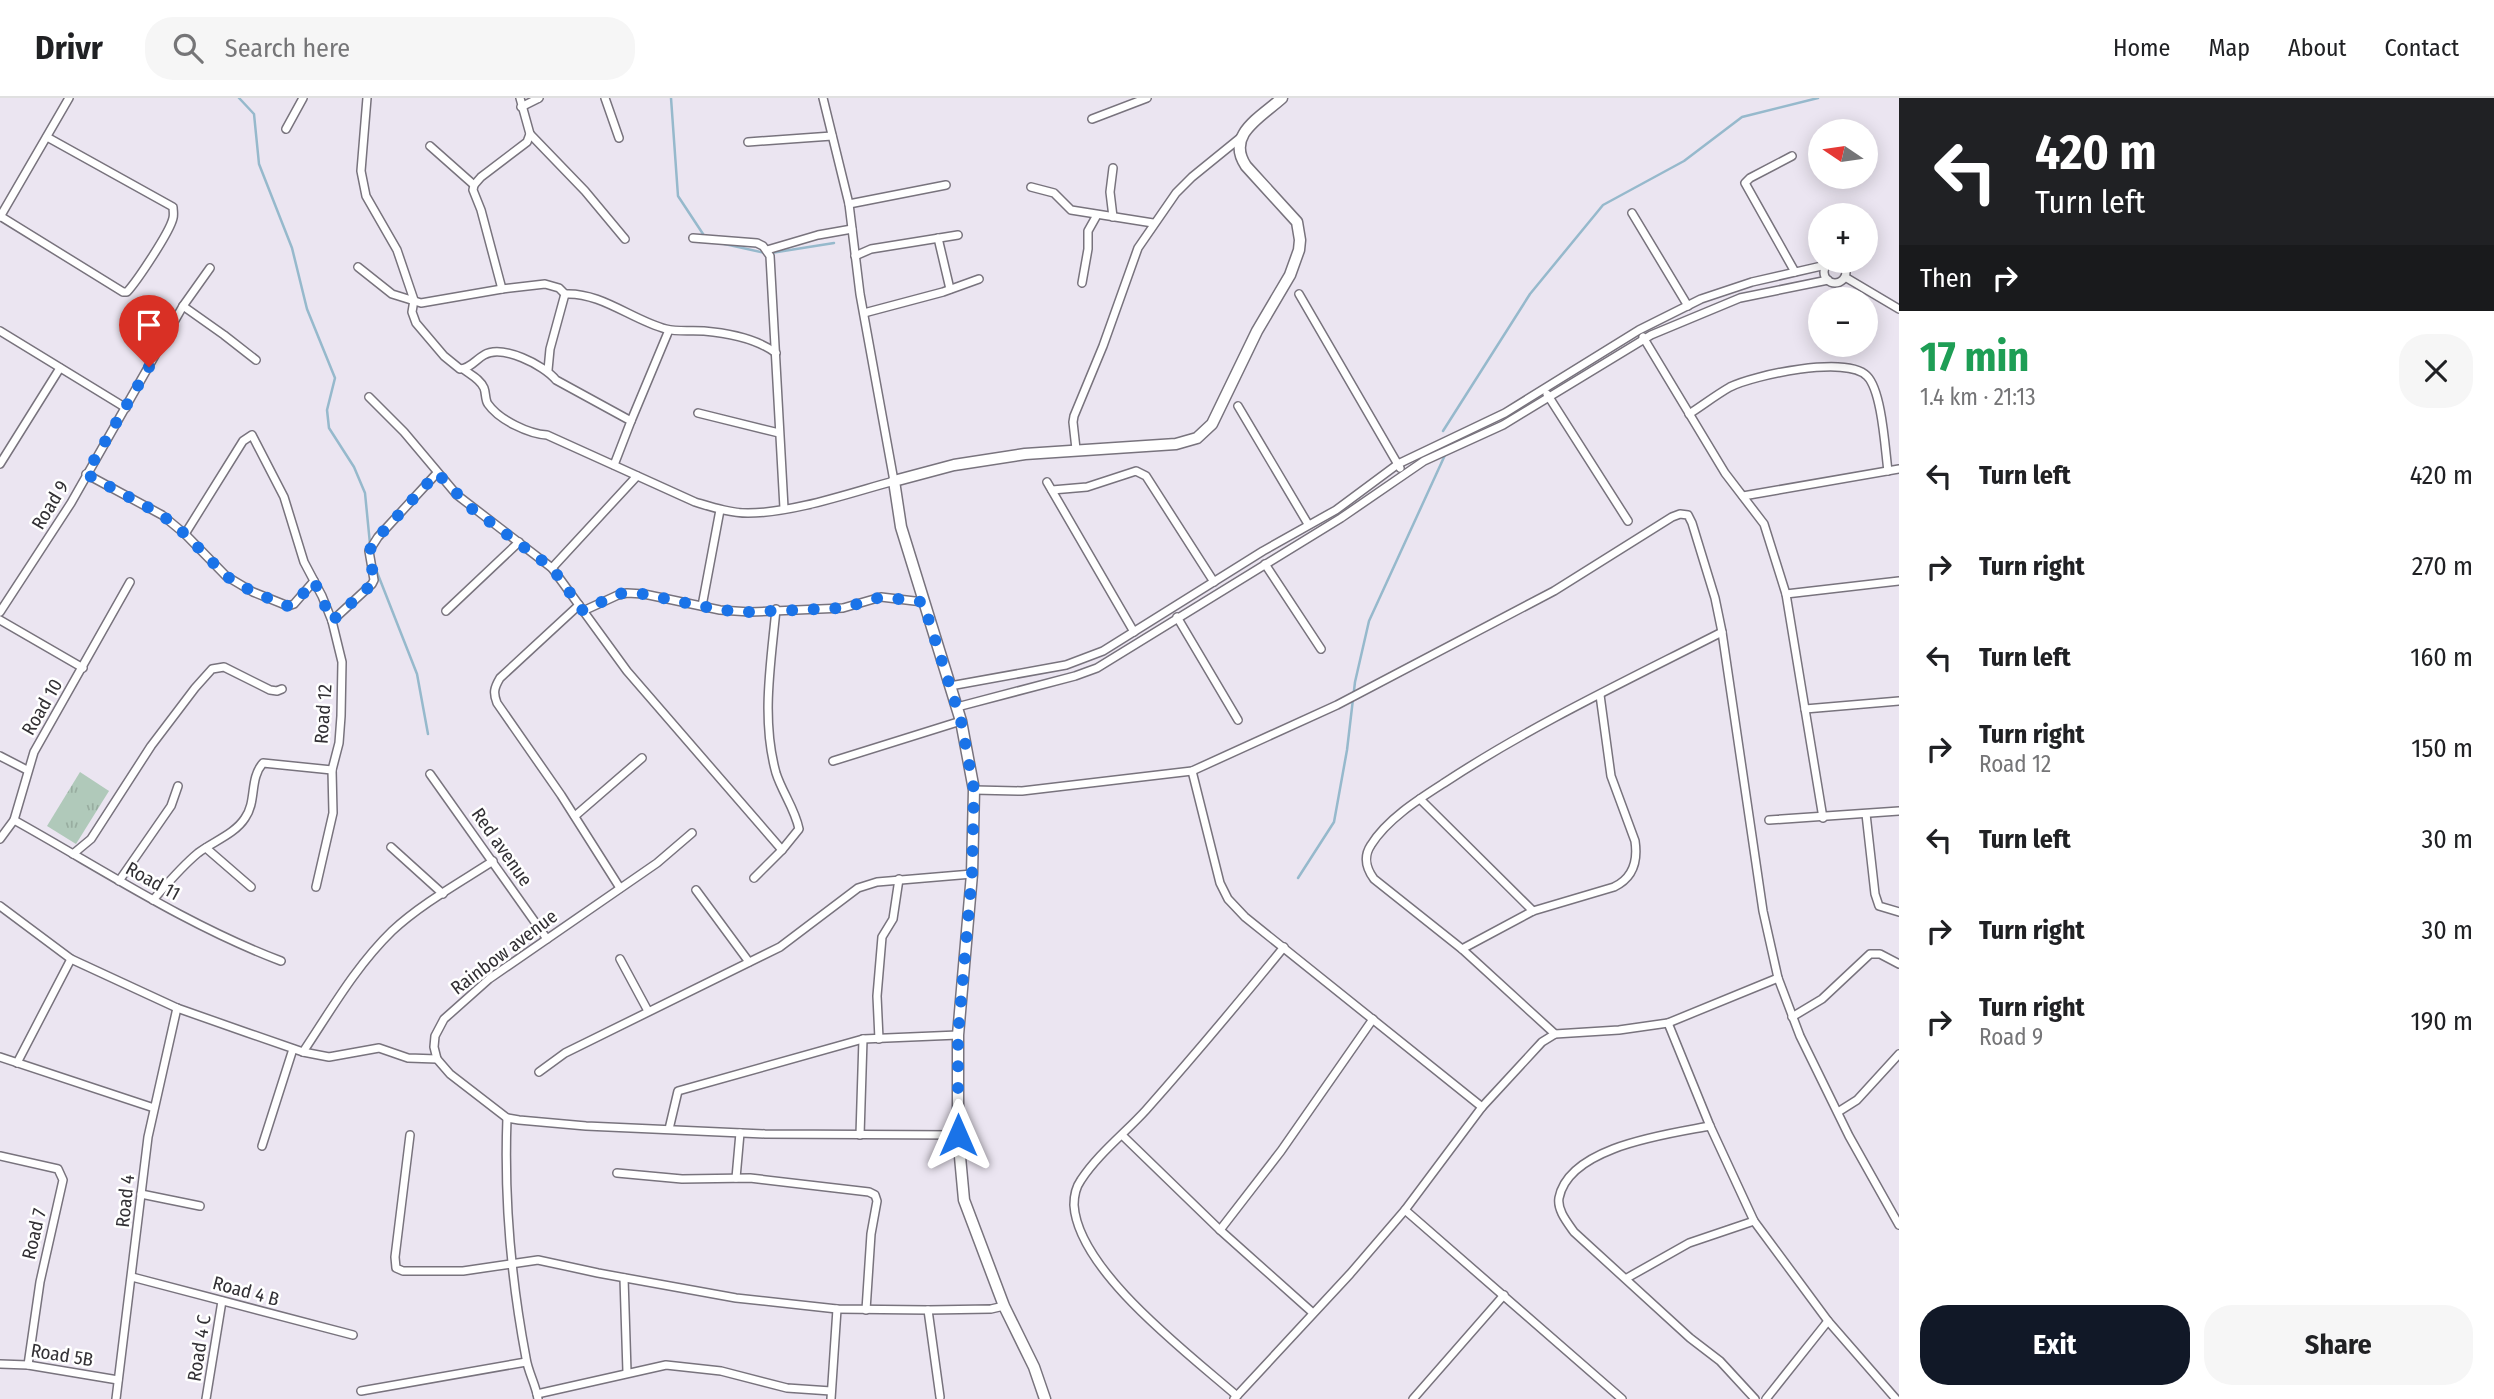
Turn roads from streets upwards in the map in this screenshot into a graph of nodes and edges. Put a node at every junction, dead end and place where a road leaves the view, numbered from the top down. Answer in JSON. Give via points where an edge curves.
{"nodes":[{"id":1,"x":69,"y":98,"type":"edge"},
{"id":2,"x":303,"y":98,"type":"edge"},
{"id":3,"x":368,"y":98,"type":"edge"},
{"id":4,"x":539,"y":98,"type":"edge"},
{"id":5,"x":606,"y":98,"type":"edge"},
{"id":6,"x":822,"y":98,"type":"edge"},
{"id":7,"x":1147,"y":98,"type":"edge"},
{"id":8,"x":1282,"y":98,"type":"edge"},
{"id":9,"x":521,"y":102,"type":"edge"},
{"id":10,"x":1092,"y":119,"type":"dead end"},
{"id":11,"x":286,"y":129,"type":"dead end"},
{"id":12,"x":530,"y":134,"type":"junction"},
{"id":13,"x":47,"y":136,"type":"junction"},
{"id":14,"x":832,"y":136,"type":"junction"},
{"id":15,"x":618,"y":138,"type":"dead end"},
{"id":16,"x":1240,"y":138,"type":"junction"},
{"id":17,"x":748,"y":142,"type":"dead end"},
{"id":18,"x":430,"y":146,"type":"dead end"},
{"id":19,"x":1792,"y":156,"type":"dead end"},
{"id":20,"x":1113,"y":168,"type":"dead end"},
{"id":21,"x":474,"y":185,"type":"junction"},
{"id":22,"x":946,"y":185,"type":"dead end"},
{"id":23,"x":1031,"y":187,"type":"dead end"},
{"id":24,"x":849,"y":204,"type":"junction"},
{"id":25,"x":1632,"y":213,"type":"dead end"},
{"id":26,"x":1097,"y":215,"type":"junction"},
{"id":27,"x":0,"y":217,"type":"edge"},
{"id":28,"x":1113,"y":217,"type":"junction"},
{"id":29,"x":1153,"y":223,"type":"junction"},
{"id":30,"x":852,"y":229,"type":"junction"},
{"id":31,"x":958,"y":235,"type":"dead end"},
{"id":32,"x":693,"y":238,"type":"dead end"},
{"id":33,"x":939,"y":238,"type":"junction"},
{"id":34,"x":625,"y":239,"type":"dead end"},
{"id":35,"x":767,"y":250,"type":"junction"},
{"id":36,"x":855,"y":256,"type":"junction"},
{"id":37,"x":358,"y":267,"type":"dead end"},
{"id":38,"x":210,"y":268,"type":"dead end"},
{"id":39,"x":1808,"y":269,"type":"edge"},
{"id":40,"x":1795,"y":272,"type":"junction"},
{"id":41,"x":1825,"y":273,"type":"edge"},
{"id":42,"x":1846,"y":273,"type":"edge"},
{"id":43,"x":1845,"y":276,"type":"junction"},
{"id":44,"x":979,"y":279,"type":"dead end"},
{"id":45,"x":1828,"y":280,"type":"junction"},
{"id":46,"x":1083,"y":283,"type":"dead end"},
{"id":47,"x":502,"y":289,"type":"junction"},
{"id":48,"x":950,"y":289,"type":"junction"},
{"id":49,"x":565,"y":294,"type":"junction"},
{"id":50,"x":1299,"y":295,"type":"dead end"},
{"id":51,"x":414,"y":300,"type":"junction"},
{"id":52,"x":183,"y":306,"type":"junction"},
{"id":53,"x":1688,"y":306,"type":"junction"},
{"id":54,"x":1899,"y":309,"type":"edge"},
{"id":55,"x":864,"y":313,"type":"junction"},
{"id":56,"x":669,"y":330,"type":"junction"},
{"id":57,"x":1639,"y":330,"type":"junction"},
{"id":58,"x":0,"y":331,"type":"edge"},
{"id":59,"x":1645,"y":340,"type":"junction"},
{"id":60,"x":776,"y":353,"type":"junction"},
{"id":61,"x":256,"y":360,"type":"dead end"},
{"id":62,"x":60,"y":368,"type":"junction"},
{"id":63,"x":463,"y":369,"type":"junction"},
{"id":64,"x":548,"y":370,"type":"junction"},
{"id":65,"x":1543,"y":388,"type":"junction"},
{"id":66,"x":369,"y":397,"type":"dead end"},
{"id":67,"x":1549,"y":398,"type":"junction"},
{"id":68,"x":1238,"y":406,"type":"dead end"},
{"id":69,"x":126,"y":408,"type":"junction"},
{"id":70,"x":698,"y":413,"type":"dead end"},
{"id":71,"x":1689,"y":414,"type":"junction"},
{"id":72,"x":631,"y":421,"type":"junction"},
{"id":73,"x":779,"y":433,"type":"junction"},
{"id":74,"x":1076,"y":449,"type":"junction"},
{"id":75,"x":0,"y":464,"type":"edge"},
{"id":76,"x":1398,"y":464,"type":"junction"},
{"id":77,"x":614,"y":465,"type":"junction"},
{"id":78,"x":1899,"y":469,"type":"edge"},
{"id":79,"x":1888,"y":471,"type":"junction"},
{"id":80,"x":437,"y":473,"type":"junction"},
{"id":81,"x":86,"y":474,"type":"junction"},
{"id":82,"x":1404,"y":474,"type":"junction"},
{"id":83,"x":637,"y":476,"type":"junction"},
{"id":84,"x":894,"y":481,"type":"junction"},
{"id":85,"x":1047,"y":482,"type":"dead end"},
{"id":86,"x":1052,"y":490,"type":"junction"},
{"id":87,"x":1743,"y":496,"type":"junction"},
{"id":88,"x":784,"y":509,"type":"junction"},
{"id":89,"x":720,"y":510,"type":"junction"},
{"id":90,"x":1628,"y":521,"type":"dead end"},
{"id":91,"x":1308,"y":524,"type":"junction"},
{"id":92,"x":185,"y":534,"type":"junction"},
{"id":93,"x":519,"y":542,"type":"junction"},
{"id":94,"x":1265,"y":564,"type":"junction"},
{"id":95,"x":552,"y":568,"type":"junction"},
{"id":96,"x":314,"y":581,"type":"junction"},
{"id":97,"x":130,"y":582,"type":"dead end"},
{"id":98,"x":1214,"y":582,"type":"junction"},
{"id":99,"x":1899,"y":582,"type":"edge"},
{"id":100,"x":1786,"y":594,"type":"junction"},
{"id":101,"x":923,"y":602,"type":"junction"},
{"id":102,"x":702,"y":606,"type":"junction"},
{"id":103,"x":581,"y":608,"type":"junction"},
{"id":104,"x":776,"y":609,"type":"junction"},
{"id":105,"x":446,"y":611,"type":"dead end"},
{"id":106,"x":0,"y":612,"type":"edge"},
{"id":107,"x":1177,"y":617,"type":"junction"},
{"id":108,"x":0,"y":620,"type":"edge"},
{"id":109,"x":332,"y":621,"type":"junction"},
{"id":110,"x":1134,"y":632,"type":"junction"},
{"id":111,"x":1722,"y":632,"type":"junction"},
{"id":112,"x":1321,"y":649,"type":"dead end"},
{"id":113,"x":83,"y":668,"type":"junction"},
{"id":114,"x":950,"y":686,"type":"junction"},
{"id":115,"x":282,"y":689,"type":"dead end"},
{"id":116,"x":1600,"y":695,"type":"junction"},
{"id":117,"x":1899,"y":701,"type":"edge"},
{"id":118,"x":957,"y":707,"type":"junction"},
{"id":119,"x":1805,"y":709,"type":"junction"},
{"id":120,"x":1238,"y":720,"type":"dead end"},
{"id":121,"x":961,"y":721,"type":"junction"},
{"id":122,"x":0,"y":756,"type":"edge"},
{"id":123,"x":642,"y":758,"type":"dead end"},
{"id":124,"x":833,"y":761,"type":"dead end"},
{"id":125,"x":27,"y":770,"type":"junction"},
{"id":126,"x":332,"y":770,"type":"junction"},
{"id":127,"x":1192,"y":771,"type":"junction"},
{"id":128,"x":430,"y":774,"type":"dead end"},
{"id":129,"x":178,"y":786,"type":"dead end"},
{"id":130,"x":974,"y":790,"type":"junction"},
{"id":131,"x":1420,"y":799,"type":"junction"},
{"id":132,"x":1899,"y":811,"type":"edge"},
{"id":133,"x":1866,"y":814,"type":"junction"},
{"id":134,"x":575,"y":816,"type":"junction"},
{"id":135,"x":1824,"y":818,"type":"junction"},
{"id":136,"x":14,"y":820,"type":"junction"},
{"id":137,"x":1769,"y":820,"type":"dead end"},
{"id":138,"x":692,"y":833,"type":"dead end"},
{"id":139,"x":0,"y":839,"type":"edge"},
{"id":140,"x":391,"y":847,"type":"dead end"},
{"id":141,"x":206,"y":848,"type":"junction"},
{"id":142,"x":782,"y":850,"type":"junction"},
{"id":143,"x":73,"y":855,"type":"junction"},
{"id":144,"x":493,"y":861,"type":"junction"},
{"id":145,"x":972,"y":874,"type":"junction"},
{"id":146,"x":754,"y":878,"type":"dead end"},
{"id":147,"x":899,"y":879,"type":"junction"},
{"id":148,"x":119,"y":881,"type":"junction"},
{"id":149,"x":251,"y":887,"type":"dead end"},
{"id":150,"x":316,"y":887,"type":"dead end"},
{"id":151,"x":620,"y":887,"type":"junction"},
{"id":152,"x":696,"y":890,"type":"dead end"},
{"id":153,"x":443,"y":894,"type":"junction"},
{"id":154,"x":153,"y":900,"type":"junction"},
{"id":155,"x":0,"y":906,"type":"edge"},
{"id":156,"x":1533,"y":911,"type":"junction"},
{"id":157,"x":1899,"y":912,"type":"edge"},
{"id":158,"x":547,"y":939,"type":"junction"},
{"id":159,"x":1284,"y":947,"type":"junction"},
{"id":160,"x":1462,"y":949,"type":"junction"},
{"id":161,"x":71,"y":959,"type":"junction"},
{"id":162,"x":620,"y":959,"type":"dead end"},
{"id":163,"x":281,"y":961,"type":"dead end"},
{"id":164,"x":749,"y":962,"type":"junction"},
{"id":165,"x":1899,"y":964,"type":"edge"},
{"id":166,"x":1778,"y":978,"type":"junction"},
{"id":167,"x":177,"y":1008,"type":"junction"},
{"id":168,"x":648,"y":1012,"type":"junction"},
{"id":169,"x":1792,"y":1017,"type":"junction"},
{"id":170,"x":1373,"y":1019,"type":"junction"},
{"id":171,"x":1668,"y":1023,"type":"junction"},
{"id":172,"x":1555,"y":1034,"type":"junction"},
{"id":173,"x":958,"y":1035,"type":"junction"},
{"id":174,"x":863,"y":1039,"type":"junction"},
{"id":175,"x":879,"y":1039,"type":"junction"},
{"id":176,"x":293,"y":1049,"type":"junction"},
{"id":177,"x":303,"y":1052,"type":"junction"},
{"id":178,"x":1899,"y":1054,"type":"edge"},
{"id":179,"x":0,"y":1057,"type":"edge"},
{"id":180,"x":437,"y":1059,"type":"junction"},
{"id":181,"x":17,"y":1063,"type":"junction"},
{"id":182,"x":539,"y":1072,"type":"dead end"},
{"id":183,"x":1482,"y":1107,"type":"junction"},
{"id":184,"x":154,"y":1108,"type":"junction"},
{"id":185,"x":1838,"y":1112,"type":"junction"},
{"id":186,"x":507,"y":1118,"type":"junction"},
{"id":187,"x":1710,"y":1126,"type":"junction"},
{"id":188,"x":669,"y":1129,"type":"junction"},
{"id":189,"x":740,"y":1133,"type":"junction"},
{"id":190,"x":410,"y":1135,"type":"dead end"},
{"id":191,"x":860,"y":1135,"type":"junction"},
{"id":192,"x":958,"y":1135,"type":"junction"},
{"id":193,"x":1123,"y":1136,"type":"junction"},
{"id":194,"x":262,"y":1146,"type":"dead end"},
{"id":195,"x":0,"y":1156,"type":"edge"},
{"id":196,"x":617,"y":1173,"type":"dead end"},
{"id":197,"x":736,"y":1178,"type":"junction"},
{"id":198,"x":141,"y":1194,"type":"junction"},
{"id":199,"x":200,"y":1206,"type":"dead end"},
{"id":200,"x":1405,"y":1210,"type":"junction"},
{"id":201,"x":1754,"y":1221,"type":"junction"},
{"id":202,"x":1899,"y":1225,"type":"edge"},
{"id":203,"x":1220,"y":1230,"type":"junction"},
{"id":204,"x":512,"y":1264,"type":"junction"},
{"id":205,"x":132,"y":1277,"type":"junction"},
{"id":206,"x":624,"y":1278,"type":"junction"},
{"id":207,"x":1627,"y":1278,"type":"junction"},
{"id":208,"x":1504,"y":1295,"type":"junction"},
{"id":209,"x":222,"y":1301,"type":"junction"},
{"id":210,"x":1004,"y":1306,"type":"junction"},
{"id":211,"x":837,"y":1309,"type":"junction"},
{"id":212,"x":866,"y":1310,"type":"junction"},
{"id":213,"x":928,"y":1310,"type":"junction"},
{"id":214,"x":1313,"y":1313,"type":"junction"},
{"id":215,"x":1828,"y":1321,"type":"junction"},
{"id":216,"x":353,"y":1335,"type":"dead end"},
{"id":217,"x":526,"y":1362,"type":"junction"},
{"id":218,"x":0,"y":1364,"type":"edge"},
{"id":219,"x":27,"y":1365,"type":"junction"},
{"id":220,"x":627,"y":1372,"type":"junction"},
{"id":221,"x":118,"y":1380,"type":"junction"},
{"id":222,"x":361,"y":1391,"type":"dead end"},
{"id":223,"x":831,"y":1395,"type":"edge"},
{"id":224,"x":538,"y":1396,"type":"edge"},
{"id":225,"x":940,"y":1397,"type":"dead end"},
{"id":226,"x":1235,"y":1397,"type":"edge"},
{"id":227,"x":116,"y":1399,"type":"edge"},
{"id":228,"x":206,"y":1399,"type":"edge"},
{"id":229,"x":1045,"y":1399,"type":"edge"},
{"id":230,"x":1413,"y":1399,"type":"edge"},
{"id":231,"x":1622,"y":1399,"type":"edge"},
{"id":232,"x":1755,"y":1399,"type":"edge"},
{"id":233,"x":1766,"y":1399,"type":"edge"},
{"id":234,"x":1896,"y":1399,"type":"edge"}],
"edges":[{"from":1,"to":13,"type":"street"},
{"from":2,"to":11,"type":"street"},
{"from":3,"to":51,"type":"street","via":[[361,171],[366,196],[393,241]]},
{"from":4,"to":9,"type":"street"},
{"from":5,"to":15,"type":"street"},
{"from":6,"to":14,"type":"street"},
{"from":7,"to":10,"type":"street"},
{"from":8,"to":16,"type":"street"},
{"from":9,"to":12,"type":"street"},
{"from":12,"to":21,"type":"street","via":[[527,142]]},
{"from":12,"to":34,"type":"street"},
{"from":13,"to":27,"type":"street"},
{"from":13,"to":27,"type":"street","via":[[173,206],[173,219],[130,289],[123,292]]},
{"from":14,"to":17,"type":"street"},
{"from":14,"to":24,"type":"street"},
{"from":16,"to":29,"type":"street","via":[[1192,177]]},
{"from":16,"to":74,"type":"street","via":[[1240,157],[1297,222],[1300,250],[1219,413],[1205,432],[1186,442]]},
{"from":18,"to":21,"type":"street"},
{"from":19,"to":40,"type":"street","via":[[1745,183]]},
{"from":20,"to":28,"type":"street"},
{"from":21,"to":47,"type":"street"},
{"from":22,"to":24,"type":"street"},
{"from":23,"to":26,"type":"street","via":[[1054,193],[1071,210]]},
{"from":24,"to":30,"type":"street"},
{"from":25,"to":53,"type":"street"},
{"from":26,"to":28,"type":"street"},
{"from":26,"to":46,"type":"street","via":[[1088,231]]},
{"from":28,"to":29,"type":"street"},
{"from":29,"to":74,"type":"street","via":[[1134,257],[1074,415]]},
{"from":30,"to":35,"type":"street"},
{"from":30,"to":36,"type":"street"},
{"from":31,"to":33,"type":"street"},
{"from":32,"to":35,"type":"street","via":[[746,241]]},
{"from":33,"to":36,"type":"street"},
{"from":33,"to":48,"type":"street"},
{"from":35,"to":60,"type":"street"},
{"from":36,"to":55,"type":"street"},
{"from":37,"to":51,"type":"street","via":[[392,294]]},
{"from":38,"to":52,"type":"street","name":"Road 9"},
{"from":39,"to":40,"type":"street"},
{"from":40,"to":53,"type":"street"},
{"from":41,"to":45,"type":"street"},
{"from":42,"to":43,"type":"street"},
{"from":43,"to":45,"type":"street","via":[[1835,283]]},
{"from":43,"to":54,"type":"street"},
{"from":44,"to":48,"type":"street"},
{"from":45,"to":59,"type":"street","via":[[1740,298]]},
{"from":47,"to":49,"type":"street","via":[[545,284]]},
{"from":47,"to":51,"type":"street","via":[[421,303]]},
{"from":48,"to":55,"type":"street"},
{"from":49,"to":56,"type":"street","via":[[584,294]]},
{"from":49,"to":64,"type":"street"},
{"from":50,"to":76,"type":"street"},
{"from":51,"to":63,"type":"street","via":[[416,323],[454,366]]},
{"from":52,"to":61,"type":"street"},
{"from":52,"to":69,"type":"street","name":"Road 9"},
{"from":53,"to":57,"type":"street"},
{"from":55,"to":84,"type":"street"},
{"from":56,"to":60,"type":"street","via":[[723,334],[765,345]]},
{"from":56,"to":72,"type":"street"},
{"from":57,"to":59,"type":"street"},
{"from":57,"to":65,"type":"street"},
{"from":58,"to":62,"type":"street"},
{"from":59,"to":67,"type":"street"},
{"from":59,"to":71,"type":"street"},
{"from":60,"to":73,"type":"street"},
{"from":62,"to":69,"type":"street"},
{"from":62,"to":75,"type":"street"},
{"from":63,"to":64,"type":"street","via":[[483,355],[504,352]]},
{"from":63,"to":77,"type":"street","via":[[477,379],[487,404],[503,418]]},
{"from":64,"to":72,"type":"street","via":[[556,380]]},
{"from":65,"to":67,"type":"street"},
{"from":65,"to":76,"type":"street","via":[[1505,413]]},
{"from":66,"to":80,"type":"street"},
{"from":67,"to":82,"type":"street"},
{"from":67,"to":90,"type":"street"},
{"from":68,"to":91,"type":"street"},
{"from":69,"to":81,"type":"street","name":"Road 9"},
{"from":70,"to":73,"type":"street"},
{"from":71,"to":79,"type":"street","via":[[1731,387],[1763,376],[1831,367],[1861,371],[1870,379],[1878,401]]},
{"from":71,"to":87,"type":"street"},
{"from":72,"to":77,"type":"street"},
{"from":73,"to":88,"type":"street"},
{"from":74,"to":84,"type":"street","via":[[954,465]]},
{"from":76,"to":82,"type":"street"},
{"from":76,"to":91,"type":"street","via":[[1359,495]]},
{"from":77,"to":83,"type":"street"},
{"from":78,"to":79,"type":"street"},
{"from":79,"to":87,"type":"street"},
{"from":80,"to":93,"type":"street","via":[[471,508]]},
{"from":80,"to":109,"type":"street","via":[[369,551],[372,584]]},
{"from":81,"to":92,"type":"street","via":[[147,505]]},
{"from":81,"to":106,"type":"street","name":"Road 9"},
{"from":82,"to":94,"type":"street"},
{"from":83,"to":89,"type":"street"},
{"from":83,"to":95,"type":"street"},
{"from":84,"to":88,"type":"street"},
{"from":84,"to":101,"type":"street","via":[[901,527]]},
{"from":85,"to":86,"type":"street"},
{"from":86,"to":98,"type":"street","via":[[1142,472]]},
{"from":86,"to":110,"type":"street"},
{"from":87,"to":100,"type":"street","via":[[1764,524]]},
{"from":88,"to":89,"type":"street"},
{"from":89,"to":102,"type":"street"},
{"from":91,"to":98,"type":"street"},
{"from":92,"to":96,"type":"street","via":[[226,576],[281,604],[294,604]]},
{"from":92,"to":96,"type":"street","name":"Road 12","via":[[243,441],[252,435],[284,497]]},
{"from":93,"to":95,"type":"street"},
{"from":93,"to":105,"type":"street"},
{"from":94,"to":107,"type":"street"},
{"from":94,"to":112,"type":"street"},
{"from":95,"to":103,"type":"street"},
{"from":96,"to":109,"type":"street","name":"Road 12"},
{"from":97,"to":113,"type":"street","name":"Road 10"},
{"from":98,"to":110,"type":"street"},
{"from":99,"to":100,"type":"street"},
{"from":100,"to":119,"type":"street"},
{"from":101,"to":104,"type":"street","via":[[881,597],[843,608]]},
{"from":101,"to":114,"type":"street"},
{"from":102,"to":103,"type":"street","via":[[626,593]]},
{"from":102,"to":104,"type":"street","via":[[750,612]]},
{"from":103,"to":134,"type":"street","via":[[500,678],[494,695]]},
{"from":103,"to":142,"type":"street","via":[[627,671]]},
{"from":104,"to":142,"type":"street","via":[[767,687],[772,751],[782,793],[799,828]]},
{"from":107,"to":118,"type":"street","via":[[1075,676]]},
{"from":107,"to":120,"type":"street"},
{"from":108,"to":113,"type":"street","name":"Road 10"},
{"from":109,"to":126,"type":"street","name":"Road 12","via":[[342,662],[339,743]]},
{"from":110,"to":114,"type":"street","via":[[1103,651],[1066,665]]},
{"from":111,"to":116,"type":"street"},
{"from":111,"to":127,"type":"street","via":[[1692,523],[1688,515],[1680,514],[1541,598],[1337,705]]},
{"from":111,"to":166,"type":"street","via":[[1763,911]]},
{"from":113,"to":125,"type":"street","name":"Road 10"},
{"from":114,"to":118,"type":"street"},
{"from":115,"to":143,"type":"street","via":[[270,690],[224,667],[212,669],[151,746],[91,839]]},
{"from":116,"to":131,"type":"street"},
{"from":116,"to":156,"type":"street","via":[[1611,776],[1634,841],[1634,864],[1629,877],[1614,887]]},
{"from":117,"to":119,"type":"street"},
{"from":118,"to":121,"type":"street"},
{"from":119,"to":135,"type":"street"},
{"from":121,"to":124,"type":"street"},
{"from":121,"to":130,"type":"street"},
{"from":122,"to":125,"type":"street"},
{"from":123,"to":134,"type":"street"},
{"from":125,"to":136,"type":"street","name":"Road 10"},
{"from":126,"to":141,"type":"street","name":"Road 12","via":[[263,763],[255,776],[246,817]]},
{"from":126,"to":150,"type":"street","via":[[333,813]]},
{"from":127,"to":130,"type":"street","via":[[1022,791]]},
{"from":127,"to":159,"type":"street","via":[[1228,899]]},
{"from":128,"to":144,"type":"street","name":"Red avenue"},
{"from":129,"to":148,"type":"street","via":[[171,806]]},
{"from":130,"to":145,"type":"street"},
{"from":131,"to":156,"type":"street"},
{"from":131,"to":160,"type":"street","via":[[1371,845],[1367,869]]},
{"from":132,"to":133,"type":"street"},
{"from":133,"to":135,"type":"street"},
{"from":133,"to":157,"type":"street","via":[[1879,906]]},
{"from":134,"to":151,"type":"street"},
{"from":135,"to":137,"type":"street"},
{"from":136,"to":139,"type":"street","name":"Road 10"},
{"from":136,"to":143,"type":"street","name":"Road 11"},
{"from":138,"to":151,"type":"street","name":"Rainbow avenue"},
{"from":140,"to":153,"type":"street"},
{"from":141,"to":149,"type":"street"},
{"from":141,"to":154,"type":"street","name":"Road 12"},
{"from":142,"to":146,"type":"street"},
{"from":143,"to":148,"type":"street","name":"Road 11"},
{"from":144,"to":153,"type":"street"},
{"from":144,"to":158,"type":"street","name":"Red avenue"},
{"from":145,"to":147,"type":"street"},
{"from":145,"to":173,"type":"street"},
{"from":147,"to":164,"type":"street","via":[[858,888],[780,947]]},
{"from":147,"to":175,"type":"street","via":[[893,919],[882,937]]},
{"from":148,"to":154,"type":"street","name":"Road 11"},
{"from":151,"to":158,"type":"street","name":"Rainbow avenue"},
{"from":152,"to":164,"type":"street"},
{"from":153,"to":177,"type":"street","via":[[393,930],[355,972]]},
{"from":154,"to":163,"type":"street","name":"Road 11","via":[[238,945]]},
{"from":155,"to":161,"type":"street"},
{"from":156,"to":160,"type":"street"},
{"from":158,"to":180,"type":"street","name":"Rainbow avenue","via":[[489,979],[443,1019],[435,1036]]},
{"from":159,"to":170,"type":"street"},
{"from":159,"to":193,"type":"street"},
{"from":160,"to":172,"type":"street"},
{"from":161,"to":167,"type":"street"},
{"from":161,"to":181,"type":"street"},
{"from":162,"to":168,"type":"street"},
{"from":164,"to":168,"type":"street"},
{"from":165,"to":169,"type":"street","via":[[1870,954],[1822,999]]},
{"from":166,"to":169,"type":"street"},
{"from":166,"to":171,"type":"street"},
{"from":167,"to":176,"type":"street"},
{"from":167,"to":184,"type":"street","name":"Road 4"},
{"from":168,"to":182,"type":"street","via":[[565,1053]]},
{"from":169,"to":185,"type":"street"},
{"from":170,"to":183,"type":"street"},
{"from":170,"to":203,"type":"street"},
{"from":171,"to":172,"type":"street"},
{"from":171,"to":187,"type":"street"},
{"from":172,"to":183,"type":"street","via":[[1542,1042]]},
{"from":173,"to":175,"type":"street"},
{"from":173,"to":192,"type":"street"},
{"from":174,"to":175,"type":"street"},
{"from":174,"to":188,"type":"street","via":[[678,1091]]},
{"from":174,"to":191,"type":"street"},
{"from":176,"to":177,"type":"street"},
{"from":176,"to":194,"type":"street"},
{"from":177,"to":180,"type":"street","via":[[329,1058],[379,1048],[408,1058]]},
{"from":178,"to":185,"type":"street","via":[[1857,1100]]},
{"from":179,"to":181,"type":"street"},
{"from":180,"to":186,"type":"street"},
{"from":181,"to":184,"type":"street"},
{"from":183,"to":200,"type":"street"},
{"from":184,"to":198,"type":"street","name":"Road 4"},
{"from":185,"to":202,"type":"street"},
{"from":186,"to":188,"type":"street"},
{"from":186,"to":204,"type":"street"},
{"from":187,"to":201,"type":"street"},
{"from":187,"to":207,"type":"street","via":[[1622,1144],[1577,1169],[1566,1183],[1559,1199],[1561,1212],[1574,1232]]},
{"from":188,"to":189,"type":"street"},
{"from":189,"to":191,"type":"street"},
{"from":189,"to":197,"type":"street"},
{"from":190,"to":204,"type":"street","via":[[396,1268],[463,1271]]},
{"from":191,"to":192,"type":"street"},
{"from":192,"to":210,"type":"street","via":[[964,1200]]},
{"from":193,"to":203,"type":"street"},
{"from":193,"to":226,"type":"street","via":[[1079,1182],[1074,1205],[1079,1228],[1090,1252],[1138,1308]]},
{"from":195,"to":219,"type":"street","name":"Road 7","via":[[58,1169],[63,1180]]},
{"from":196,"to":197,"type":"street"},
{"from":197,"to":212,"type":"street","via":[[875,1195]]},
{"from":198,"to":199,"type":"street"},
{"from":198,"to":205,"type":"street","name":"Road 4"},
{"from":200,"to":208,"type":"street"},
{"from":200,"to":214,"type":"street"},
{"from":201,"to":207,"type":"street","via":[[1689,1243]]},
{"from":201,"to":215,"type":"street"},
{"from":203,"to":214,"type":"street"},
{"from":204,"to":206,"type":"street","via":[[538,1260]]},
{"from":204,"to":217,"type":"street"},
{"from":205,"to":209,"type":"street","name":"Road 4 B"},
{"from":205,"to":221,"type":"street","name":"Road 4"},
{"from":206,"to":211,"type":"street"},
{"from":206,"to":220,"type":"street"},
{"from":207,"to":232,"type":"street"},
{"from":208,"to":230,"type":"street"},
{"from":208,"to":231,"type":"street"},
{"from":209,"to":216,"type":"street","name":"Road 4 B"},
{"from":209,"to":228,"type":"street","name":"Road 4 C"},
{"from":210,"to":213,"type":"street"},
{"from":210,"to":229,"type":"street"},
{"from":211,"to":212,"type":"street"},
{"from":211,"to":223,"type":"street"},
{"from":212,"to":213,"type":"street"},
{"from":213,"to":225,"type":"street"},
{"from":214,"to":226,"type":"street"},
{"from":215,"to":233,"type":"street"},
{"from":215,"to":234,"type":"street"},
{"from":217,"to":222,"type":"street"},
{"from":217,"to":224,"type":"street"},
{"from":218,"to":219,"type":"street","name":"Road 5B"},
{"from":219,"to":221,"type":"street","name":"Road 5B"},
{"from":220,"to":223,"type":"street","via":[[683,1366]]},
{"from":220,"to":224,"type":"street"},
{"from":221,"to":227,"type":"street","name":"Road 4"}]}
